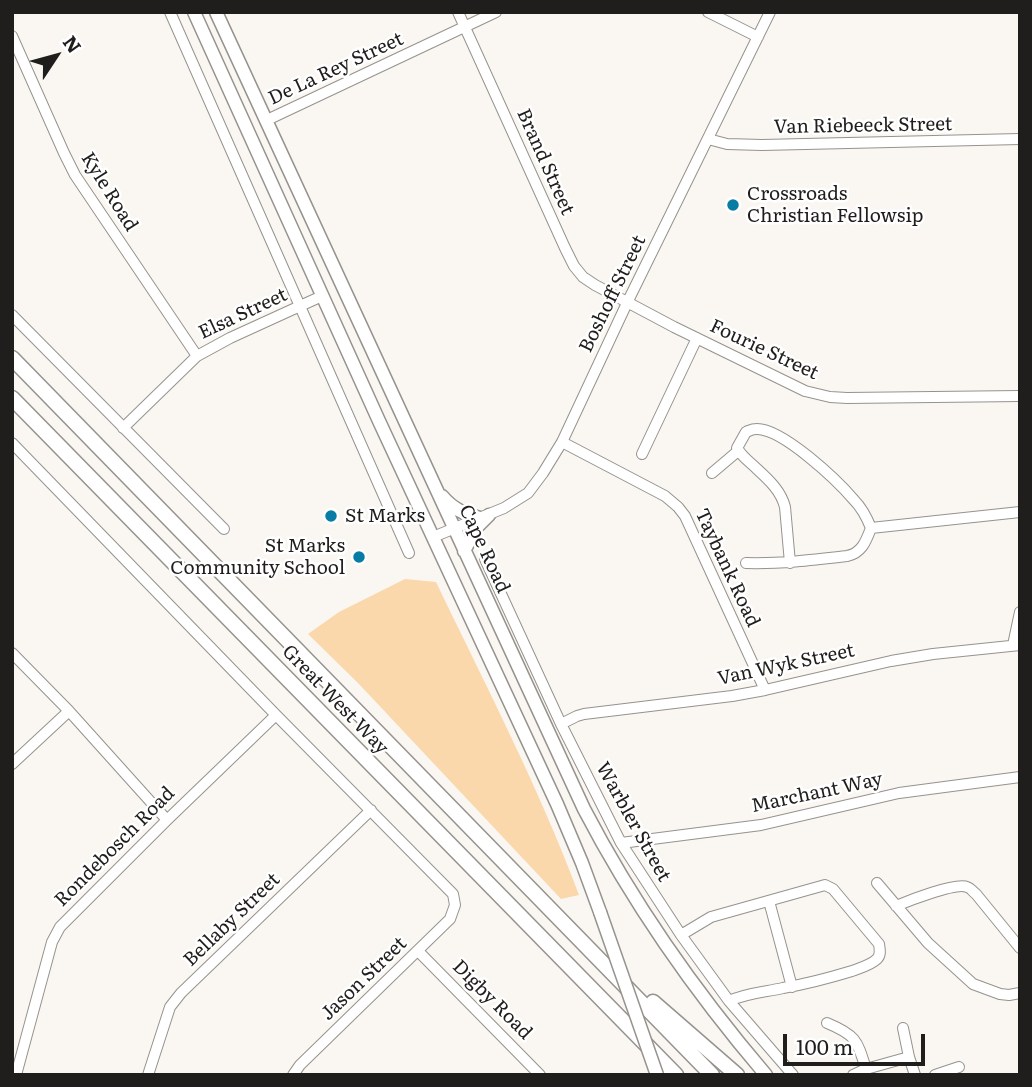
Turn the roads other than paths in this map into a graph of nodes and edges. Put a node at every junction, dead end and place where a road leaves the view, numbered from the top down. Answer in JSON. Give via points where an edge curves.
{"nodes":[{"id":1,"x":170,"y":12,"type":"edge"},
{"id":2,"x":194,"y":12,"type":"edge"},
{"id":3,"x":216,"y":12,"type":"edge"},
{"id":4,"x":458,"y":12,"type":"edge"},
{"id":5,"x":496,"y":12,"type":"edge"},
{"id":6,"x":708,"y":12,"type":"edge"},
{"id":7,"x":771,"y":12,"type":"edge"},
{"id":8,"x":465,"y":27,"type":"junction"},
{"id":9,"x":12,"y":36,"type":"edge"},
{"id":10,"x":758,"y":37,"type":"junction"},
{"id":11,"x":267,"y":120,"type":"junction"},
{"id":12,"x":708,"y":139,"type":"junction"},
{"id":13,"x":1020,"y":139,"type":"edge"},
{"id":14,"x":322,"y":296,"type":"junction"},
{"id":15,"x":627,"y":303,"type":"junction"},
{"id":16,"x":300,"y":307,"type":"junction"},
{"id":17,"x":12,"y":315,"type":"edge"},
{"id":18,"x":697,"y":338,"type":"junction"},
{"id":19,"x":197,"y":356,"type":"junction"},
{"id":20,"x":12,"y":358,"type":"edge"},
{"id":21,"x":1020,"y":396,"type":"edge"},
{"id":22,"x":12,"y":398,"type":"edge"},
{"id":23,"x":123,"y":428,"type":"junction"},
{"id":24,"x":562,"y":442,"type":"junction"},
{"id":25,"x":13,"y":444,"type":"edge"},
{"id":26,"x":738,"y":451,"type":"junction"},
{"id":27,"x":642,"y":454,"type":"dead end"},
{"id":28,"x":712,"y":473,"type":"dead end"},
{"id":29,"x":435,"y":488,"type":"junction"},
{"id":30,"x":1020,"y":512,"type":"edge"},
{"id":31,"x":485,"y":516,"type":"junction"},
{"id":32,"x":453,"y":528,"type":"junction"},
{"id":33,"x":871,"y":528,"type":"junction"},
{"id":34,"x":224,"y":529,"type":"dead end"},
{"id":35,"x":433,"y":537,"type":"junction"},
{"id":36,"x":464,"y":551,"type":"junction"},
{"id":37,"x":409,"y":554,"type":"dead end"},
{"id":38,"x":485,"y":559,"type":"dead end"},
{"id":39,"x":746,"y":563,"type":"dead end"},
{"id":40,"x":790,"y":563,"type":"junction"},
{"id":41,"x":1020,"y":612,"type":"edge"},
{"id":42,"x":1016,"y":645,"type":"edge"},
{"id":43,"x":12,"y":653,"type":"edge"},
{"id":44,"x":765,"y":690,"type":"junction"},
{"id":45,"x":69,"y":711,"type":"junction"},
{"id":46,"x":276,"y":715,"type":"junction"},
{"id":47,"x":561,"y":724,"type":"junction"},
{"id":48,"x":12,"y":764,"type":"edge"},
{"id":49,"x":1020,"y":777,"type":"edge"},
{"id":50,"x":371,"y":810,"type":"junction"},
{"id":51,"x":167,"y":820,"type":"junction"},
{"id":52,"x":621,"y":843,"type":"junction"},
{"id":53,"x":877,"y":883,"type":"dead end"},
{"id":54,"x":769,"y":901,"type":"junction"},
{"id":55,"x":896,"y":906,"type":"junction"},
{"id":56,"x":681,"y":935,"type":"junction"},
{"id":57,"x":1016,"y":937,"type":"edge"},
{"id":58,"x":588,"y":947,"type":"junction"},
{"id":59,"x":1020,"y":947,"type":"edge"},
{"id":60,"x":418,"y":951,"type":"junction"},
{"id":61,"x":792,"y":987,"type":"junction"},
{"id":62,"x":1020,"y":993,"type":"edge"},
{"id":63,"x":729,"y":1000,"type":"junction"},
{"id":64,"x":827,"y":1023,"type":"dead end"},
{"id":65,"x":903,"y":1028,"type":"dead end"},
{"id":66,"x":909,"y":1057,"type":"junction"},
{"id":67,"x":959,"y":1067,"type":"dead end"},
{"id":68,"x":866,"y":1069,"type":"junction"},
{"id":69,"x":16,"y":1075,"type":"edge"},
{"id":70,"x":148,"y":1075,"type":"edge"},
{"id":71,"x":293,"y":1075,"type":"edge"},
{"id":72,"x":540,"y":1075,"type":"edge"},
{"id":73,"x":657,"y":1075,"type":"edge"},
{"id":74,"x":673,"y":1075,"type":"edge"},
{"id":75,"x":712,"y":1075,"type":"edge"},
{"id":76,"x":737,"y":1075,"type":"edge"},
{"id":77,"x":766,"y":1075,"type":"edge"},
{"id":78,"x":793,"y":1075,"type":"edge"},
{"id":79,"x":853,"y":1075,"type":"edge"},
{"id":80,"x":915,"y":1075,"type":"edge"},
{"id":81,"x":935,"y":1075,"type":"edge"}],
"edges":[{"from":1,"to":16,"type":"street"},
{"from":2,"to":14,"type":"main road"},
{"from":3,"to":11,"type":"main road","name":"Cape Road"},
{"from":4,"to":8,"type":"street","name":"Brand Street"},
{"from":5,"to":8,"type":"street","name":"De La Rey Street"},
{"from":6,"to":10,"type":"street"},
{"from":7,"to":10,"type":"street","name":"Boshoff Street"},
{"from":8,"to":11,"type":"street","name":"De La Rey Street"},
{"from":8,"to":15,"type":"street","name":"Brand Street","via":[[574,266],[594,285]]},
{"from":9,"to":19,"type":"street","name":"Kyle Road","via":[[75,175]]},
{"from":10,"to":12,"type":"street","name":"Boshoff Street"},
{"from":11,"to":29,"type":"main road","name":"Cape Road"},
{"from":12,"to":13,"type":"street","name":"Van Riebeeck Street","via":[[762,145]]},
{"from":12,"to":15,"type":"street","name":"Boshoff Street"},
{"from":14,"to":16,"type":"street","name":"Elsa Street"},
{"from":14,"to":35,"type":"main road"},
{"from":15,"to":18,"type":"street","name":"Fourie Street"},
{"from":15,"to":24,"type":"street","name":"Boshoff Street"},
{"from":16,"to":19,"type":"street","name":"Elsa Street"},
{"from":16,"to":37,"type":"street"},
{"from":17,"to":23,"type":"street"},
{"from":18,"to":21,"type":"street","name":"Fourie Street","via":[[805,391],[830,397]]},
{"from":18,"to":27,"type":"street"},
{"from":19,"to":23,"type":"street","name":"Elsa Street"},
{"from":20,"to":58,"type":"highway","name":"Great West Way"},
{"from":22,"to":74,"type":"highway","name":"Great West Way"},
{"from":23,"to":34,"type":"street"},
{"from":24,"to":31,"type":"street","name":"Boshoff Street","via":[[528,493]]},
{"from":24,"to":44,"type":"street","name":"Taybank Road","via":[[678,507]]},
{"from":25,"to":46,"type":"street"},
{"from":26,"to":28,"type":"street"},
{"from":26,"to":33,"type":"street","via":[[743,436],[752,429],[779,437],[854,500]]},
{"from":26,"to":40,"type":"street","via":[[783,500]]},
{"from":29,"to":31,"type":"main road","via":[[455,509]]},
{"from":29,"to":32,"type":"main road","name":"Cape Road"},
{"from":30,"to":33,"type":"street"},
{"from":31,"to":32,"type":"street","name":"Boshoff Street"},
{"from":31,"to":36,"type":"main road"},
{"from":32,"to":35,"type":"street","name":"Boshoff Street"},
{"from":32,"to":36,"type":"main road","name":"Cape Road"},
{"from":33,"to":40,"type":"street","via":[[853,555]]},
{"from":35,"to":73,"type":"main road","bridge":true,"via":[[562,815]]},
{"from":36,"to":77,"type":"main road","name":"Cape Road","via":[[609,855],[679,965]]},
{"from":38,"to":47,"type":"street","name":"Warbler Street"},
{"from":39,"to":40,"type":"street"},
{"from":41,"to":42,"type":"street"},
{"from":42,"to":44,"type":"street","name":"Van Wyk Street","via":[[891,661]]},
{"from":43,"to":45,"type":"street"},
{"from":44,"to":47,"type":"street","name":"Van Wyk Street","via":[[584,714]]},
{"from":45,"to":48,"type":"street"},
{"from":45,"to":51,"type":"street"},
{"from":46,"to":50,"type":"street"},
{"from":46,"to":51,"type":"street","name":"Rondebosch Road"},
{"from":47,"to":52,"type":"street","name":"Warbler Street"},
{"from":49,"to":52,"type":"street","name":"Marchant Way","via":[[899,793],[761,825]]},
{"from":50,"to":60,"type":"street","name":"Jason Street","via":[[455,898],[450,919]]},
{"from":50,"to":70,"type":"street","name":"Bellaby Street","via":[[181,993],[170,1007]]},
{"from":51,"to":69,"type":"street","name":"Rondebosch Road","via":[[60,927]]},
{"from":52,"to":56,"type":"street","name":"Warbler Street"},
{"from":53,"to":55,"type":"street"},
{"from":54,"to":56,"type":"street","via":[[705,919]]},
{"from":54,"to":61,"type":"street"},
{"from":54,"to":61,"type":"street","via":[[829,886],[879,944],[879,957],[870,964]]},
{"from":55,"to":57,"type":"street","via":[[967,887]]},
{"from":55,"to":62,"type":"street","via":[[973,984],[1000,994]]},
{"from":56,"to":63,"type":"street","name":"Warbler Street"},
{"from":57,"to":59,"type":"street"},
{"from":58,"to":75,"type":"highway"},
{"from":58,"to":76,"type":"highway"},
{"from":60,"to":71,"type":"street","name":"Jason Street"},
{"from":60,"to":72,"type":"street","name":"Digby Road"},
{"from":61,"to":63,"type":"street"},
{"from":63,"to":78,"type":"street","name":"Warbler Street"},
{"from":64,"to":68,"type":"street","via":[[856,1041]]},
{"from":65,"to":66,"type":"street"},
{"from":66,"to":68,"type":"street"},
{"from":66,"to":80,"type":"street"},
{"from":67,"to":81,"type":"street"},
{"from":68,"to":79,"type":"street"}]}
